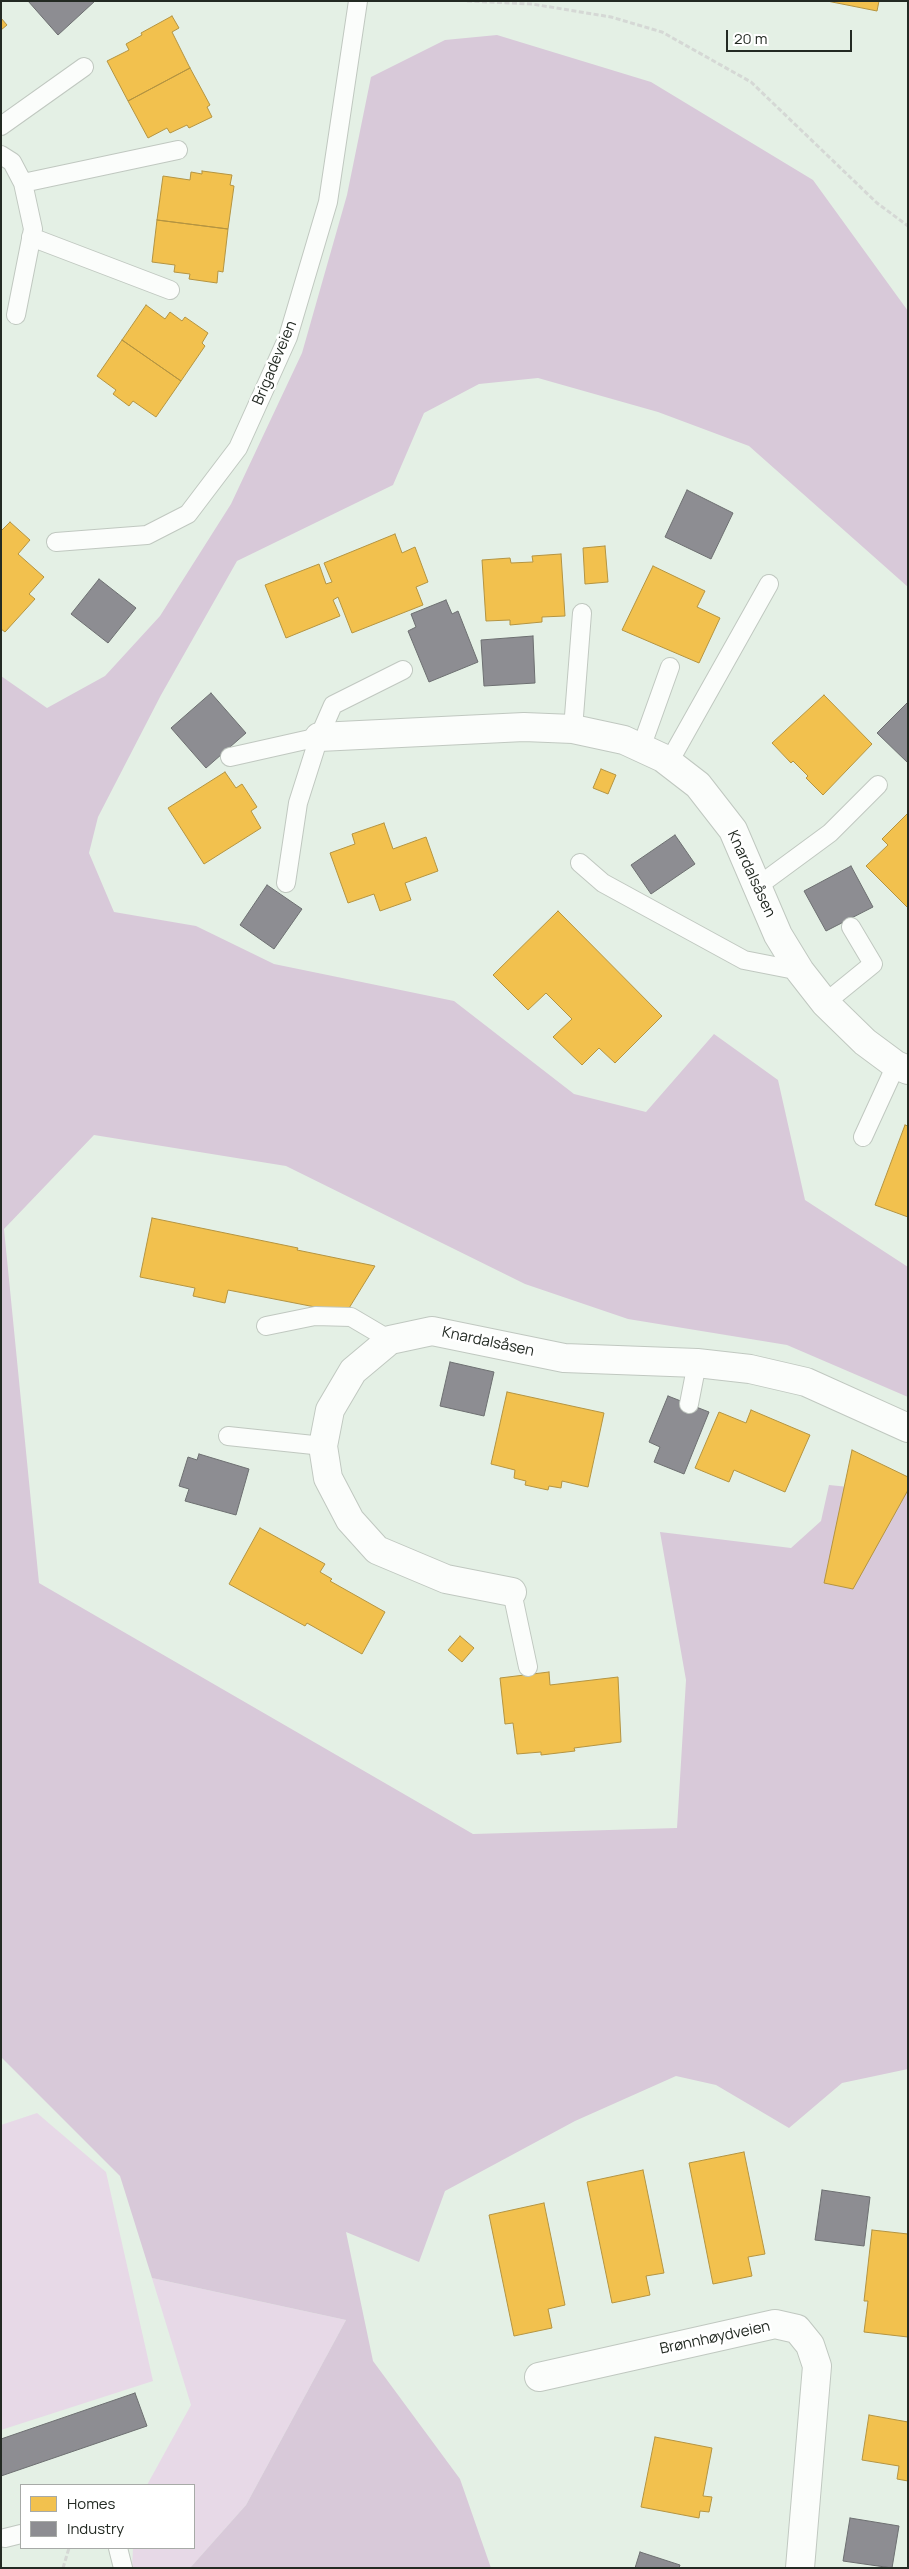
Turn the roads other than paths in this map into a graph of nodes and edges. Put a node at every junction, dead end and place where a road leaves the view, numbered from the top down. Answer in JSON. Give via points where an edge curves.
{"nodes":[{"id":1,"x":358,"y":1,"type":"edge"},
{"id":2,"x":84,"y":67,"type":"dead end"},
{"id":3,"x":1,"y":126,"type":"edge"},
{"id":4,"x":178,"y":150,"type":"dead end"},
{"id":5,"x":1,"y":156,"type":"edge"},
{"id":6,"x":23,"y":183,"type":"junction"},
{"id":7,"x":31,"y":237,"type":"junction"},
{"id":8,"x":170,"y":290,"type":"dead end"},
{"id":9,"x":16,"y":315,"type":"dead end"},
{"id":10,"x":56,"y":542,"type":"dead end"},
{"id":11,"x":769,"y":584,"type":"dead end"},
{"id":12,"x":582,"y":613,"type":"dead end"},
{"id":13,"x":670,"y":667,"type":"dead end"},
{"id":14,"x":403,"y":670,"type":"dead end"},
{"id":15,"x":573,"y":729,"type":"junction"},
{"id":16,"x":319,"y":737,"type":"junction"},
{"id":17,"x":641,"y":748,"type":"junction"},
{"id":18,"x":230,"y":757,"type":"dead end"},
{"id":19,"x":669,"y":762,"type":"junction"},
{"id":20,"x":878,"y":785,"type":"dead end"},
{"id":21,"x":580,"y":863,"type":"dead end"},
{"id":22,"x":286,"y":883,"type":"dead end"},
{"id":23,"x":758,"y":886,"type":"junction"},
{"id":24,"x":851,"y":928,"type":"dead end"},
{"id":25,"x":800,"y":971,"type":"junction"},
{"id":26,"x":825,"y":1003,"type":"junction"},
{"id":27,"x":902,"y":1067,"type":"edge"},
{"id":28,"x":863,"y":1137,"type":"dead end"},
{"id":29,"x":266,"y":1326,"type":"dead end"},
{"id":30,"x":390,"y":1340,"type":"junction"},
{"id":31,"x":697,"y":1364,"type":"junction"},
{"id":32,"x":689,"y":1404,"type":"dead end"},
{"id":33,"x":908,"y":1428,"type":"edge"},
{"id":34,"x":228,"y":1436,"type":"dead end"},
{"id":35,"x":324,"y":1446,"type":"junction"},
{"id":36,"x":512,"y":1592,"type":"joint"},
{"id":37,"x":528,"y":1667,"type":"dead end"},
{"id":38,"x":539,"y":2377,"type":"dead end"},
{"id":39,"x":118,"y":2549,"type":"edge"},
{"id":40,"x":123,"y":2568,"type":"edge"},
{"id":41,"x":800,"y":2568,"type":"edge"}],
"edges":[{"from":1,"to":10,"type":"lane","name":"Brigadeveien","via":[[328,202],[288,338],[238,448],[188,514],[147,535]]},
{"from":2,"to":3,"type":"lane"},
{"from":4,"to":6,"type":"lane"},
{"from":5,"to":6,"type":"lane","via":[[12,162]]},
{"from":6,"to":7,"type":"lane","via":[[33,229]]},
{"from":7,"to":8,"type":"lane"},
{"from":7,"to":9,"type":"lane"},
{"from":11,"to":19,"type":"lane"},
{"from":12,"to":15,"type":"lane"},
{"from":13,"to":17,"type":"lane"},
{"from":14,"to":16,"type":"lane","via":[[333,705]]},
{"from":15,"to":16,"type":"street","name":"Knardalsåsen","via":[[524,728]]},
{"from":15,"to":17,"type":"street","name":"Knardalsåsen","via":[[624,740]]},
{"from":16,"to":18,"type":"lane"},
{"from":16,"to":22,"type":"lane","via":[[298,803]]},
{"from":17,"to":19,"type":"street","name":"Knardalsåsen"},
{"from":19,"to":23,"type":"street","name":"Knardalsåsen","via":[[698,785],[733,830]]},
{"from":20,"to":23,"type":"lane","via":[[830,833]]},
{"from":21,"to":25,"type":"lane","via":[[603,883],[744,960]]},
{"from":23,"to":25,"type":"street","name":"Knardalsåsen","via":[[778,935]]},
{"from":24,"to":26,"type":"lane","via":[[873,964]]},
{"from":25,"to":26,"type":"street","name":"Knardalsåsen"},
{"from":26,"to":27,"type":"street","name":"Knardalsåsen","via":[[865,1042]]},
{"from":27,"to":28,"type":"lane"},
{"from":29,"to":30,"type":"lane","via":[[315,1316],[351,1318]]},
{"from":30,"to":31,"type":"street","name":"Knardalsåsen","via":[[432,1331],[564,1358]]},
{"from":30,"to":35,"type":"street","name":"Knardalsåsen","via":[[353,1371],[330,1410]]},
{"from":31,"to":32,"type":"lane"},
{"from":31,"to":33,"type":"street","name":"Knardalsåsen","via":[[750,1369],[806,1382]]},
{"from":34,"to":35,"type":"lane"},
{"from":35,"to":36,"type":"street","name":"Knardalsåsen","via":[[332,1486],[350,1520],[377,1550],[446,1579]]},
{"from":36,"to":37,"type":"lane"},
{"from":38,"to":41,"type":"street","name":"Brønnhøydveien","via":[[775,2324],[797,2329],[810,2345],[817,2366]]},
{"from":39,"to":40,"type":"lane"}]}
